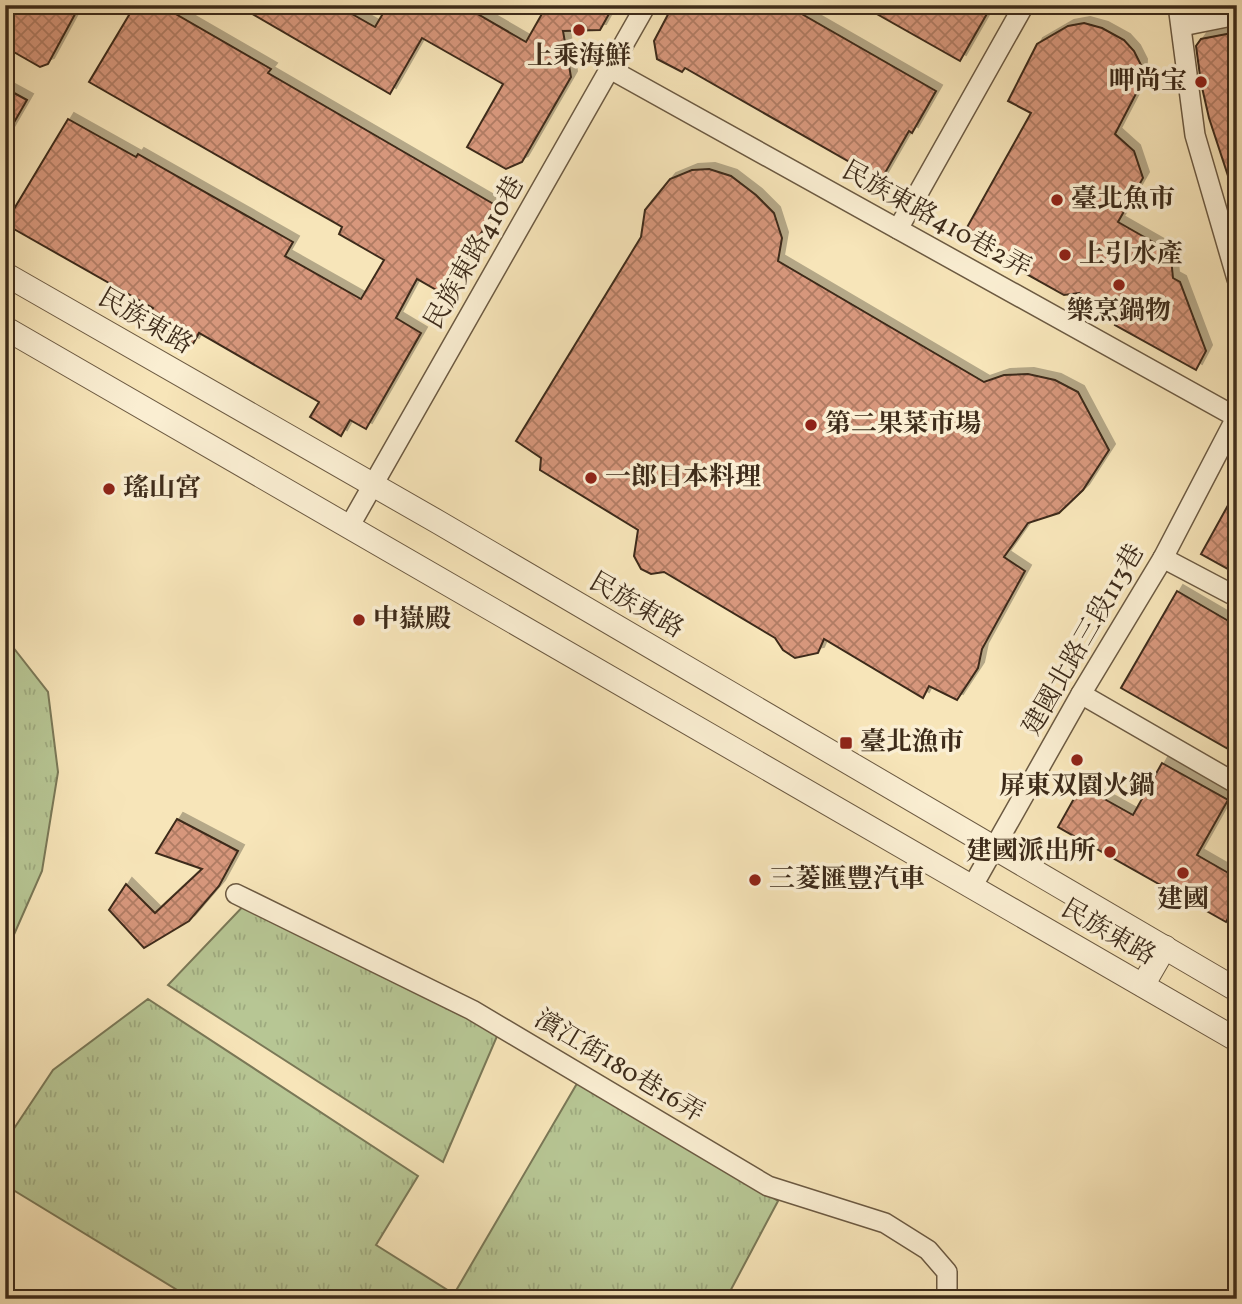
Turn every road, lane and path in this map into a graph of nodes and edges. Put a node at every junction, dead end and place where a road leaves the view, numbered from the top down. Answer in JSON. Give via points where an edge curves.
{"nodes":[{"id":1,"x":646,"y":5,"type":"edge"},
{"id":2,"x":1024,"y":5,"type":"edge"},
{"id":3,"x":1178,"y":5,"type":"edge"},
{"id":4,"x":1237,"y":15,"type":"edge"},
{"id":5,"x":1182,"y":26,"type":"junction"},
{"id":6,"x":610,"y":69,"type":"junction"},
{"id":7,"x":898,"y":229,"type":"junction"},
{"id":8,"x":5,"y":274,"type":"edge"},
{"id":9,"x":1237,"y":279,"type":"edge"},
{"id":10,"x":5,"y":328,"type":"edge"},
{"id":11,"x":1236,"y":416,"type":"edge"},
{"id":12,"x":373,"y":484,"type":"junction"},
{"id":13,"x":349,"y":527,"type":"junction"},
{"id":14,"x":1163,"y":558,"type":"junction"},
{"id":15,"x":1237,"y":597,"type":"edge"},
{"id":16,"x":1082,"y":694,"type":"junction"},
{"id":17,"x":1237,"y":784,"type":"edge"},
{"id":18,"x":995,"y":847,"type":"junction"},
{"id":19,"x":972,"y":887,"type":"junction"},
{"id":20,"x":236,"y":894,"type":"dead end"},
{"id":21,"x":1165,"y":947,"type":"junction"},
{"id":22,"x":1143,"y":985,"type":"junction"},
{"id":23,"x":1237,"y":990,"type":"edge"},
{"id":24,"x":1237,"y":1040,"type":"edge"},
{"id":25,"x":945,"y":1299,"type":"edge"}],
"edges":[{"from":1,"to":6,"type":"street","name":"民族東路410巷"},
{"from":2,"to":7,"type":"street"},
{"from":3,"to":5,"type":"street"},
{"from":4,"to":5,"type":"street"},
{"from":5,"to":9,"type":"street","via":[[1195,135]]},
{"from":6,"to":7,"type":"street","name":"民族東路410巷2弄"},
{"from":6,"to":12,"type":"street","name":"民族東路410巷"},
{"from":7,"to":11,"type":"street","name":"民族東路410巷2弄"},
{"from":8,"to":12,"type":"street","name":"民族東路"},
{"from":10,"to":13,"type":"street","name":"民族東路"},
{"from":11,"to":14,"type":"street","name":"建國北路三段113巷"},
{"from":12,"to":13,"type":"street","name":"民族東路410巷"},
{"from":12,"to":18,"type":"street","name":"民族東路"},
{"from":13,"to":19,"type":"street","name":"民族東路"},
{"from":14,"to":15,"type":"street"},
{"from":14,"to":16,"type":"street","name":"建國北路三段113巷"},
{"from":16,"to":17,"type":"street"},
{"from":16,"to":18,"type":"street","name":"建國北路三段113巷"},
{"from":18,"to":19,"type":"street","name":"建國北路三段113巷"},
{"from":18,"to":21,"type":"street","name":"民族東路"},
{"from":19,"to":22,"type":"street","name":"民族東路"},
{"from":20,"to":25,"type":"street","name":"濱江街180巷16弄","via":[[472,1010],[768,1185],[885,1223],[928,1250],[947,1272]]},
{"from":21,"to":22,"type":"street"},
{"from":21,"to":23,"type":"street","name":"民族東路"},
{"from":22,"to":24,"type":"street","name":"民族東路"}]}
